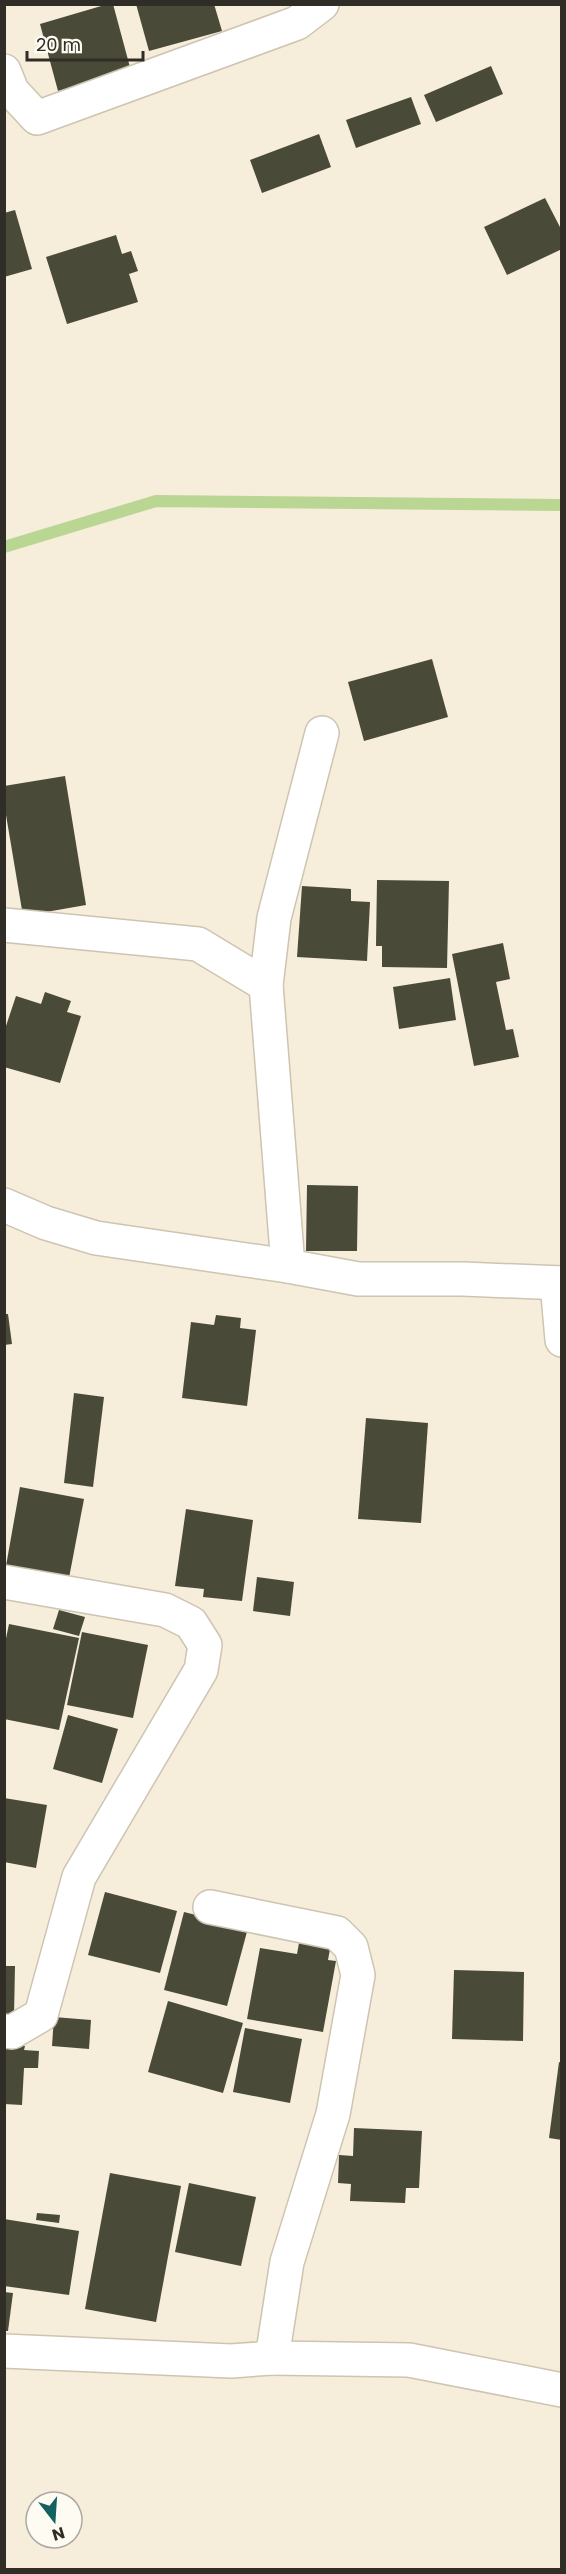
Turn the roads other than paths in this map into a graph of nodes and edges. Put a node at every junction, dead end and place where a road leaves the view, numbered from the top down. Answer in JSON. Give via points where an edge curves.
{"nodes":[{"id":1,"x":322,"y":4,"type":"edge"},
{"id":2,"x":4,"y":71,"type":"edge"},
{"id":3,"x":322,"y":733,"type":"dead end"},
{"id":4,"x":4,"y":925,"type":"edge"},
{"id":5,"x":266,"y":985,"type":"junction"},
{"id":6,"x":4,"y":1205,"type":"edge"},
{"id":7,"x":288,"y":1266,"type":"junction"},
{"id":8,"x":559,"y":1283,"type":"edge"},
{"id":9,"x":561,"y":1340,"type":"edge"},
{"id":10,"x":4,"y":1582,"type":"edge"},
{"id":11,"x":210,"y":1907,"type":"dead end"},
{"id":12,"x":4,"y":2031,"type":"edge"},
{"id":13,"x":4,"y":2351,"type":"edge"},
{"id":14,"x":272,"y":2358,"type":"junction"},
{"id":15,"x":561,"y":2390,"type":"edge"}],
"edges":[{"from":1,"to":2,"type":"street","via":[[297,23],[37,118],[12,91]]},
{"from":3,"to":5,"type":"street","via":[[274,918]]},
{"from":4,"to":5,"type":"street","via":[[198,944]]},
{"from":5,"to":7,"type":"street"},
{"from":6,"to":7,"type":"street","via":[[96,1238]]},
{"from":7,"to":8,"type":"street","via":[[358,1279]]},
{"from":8,"to":9,"type":"street"},
{"from":10,"to":12,"type":"street","via":[[165,1610],[191,1623],[206,1646],[201,1670],[79,1877],[40,2015],[12,2031]]},
{"from":11,"to":14,"type":"street","via":[[337,1933],[351,1947],[358,1975],[333,2114],[287,2262]]},
{"from":13,"to":14,"type":"street","via":[[231,2361]]},
{"from":14,"to":15,"type":"street","via":[[409,2360]]}]}
